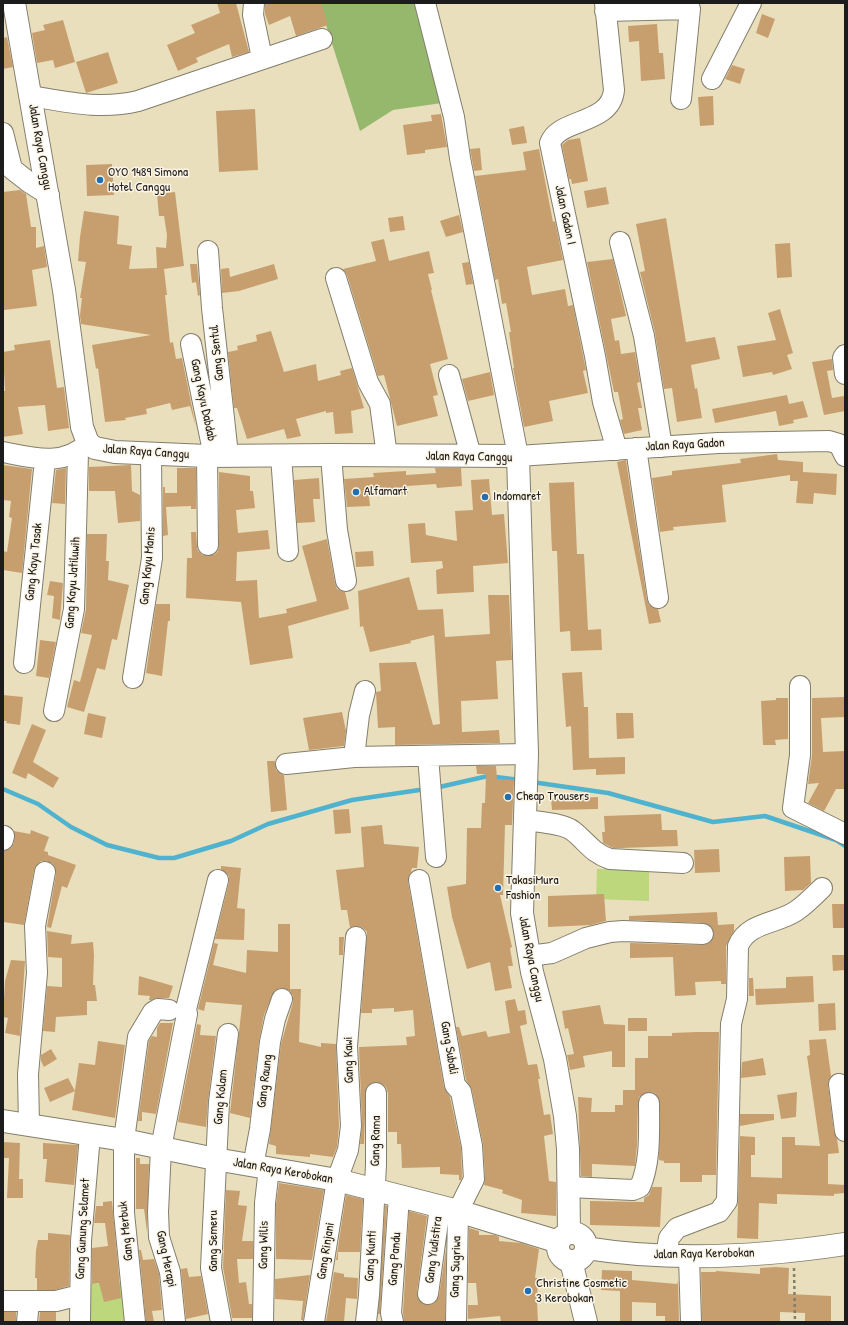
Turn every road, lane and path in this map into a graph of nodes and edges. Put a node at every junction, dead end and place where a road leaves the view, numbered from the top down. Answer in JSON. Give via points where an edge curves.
{"nodes":[{"id":1,"x":14,"y":3,"type":"edge"},
{"id":2,"x":254,"y":3,"type":"edge"},
{"id":3,"x":425,"y":3,"type":"edge"},
{"id":4,"x":751,"y":3,"type":"edge"},
{"id":5,"x":690,"y":6,"type":"edge"},
{"id":6,"x":605,"y":7,"type":"edge"},
{"id":7,"x":322,"y":39,"type":"dead end"},
{"id":8,"x":262,"y":58,"type":"junction"},
{"id":9,"x":712,"y":79,"type":"dead end"},
{"id":10,"x":31,"y":96,"type":"junction"},
{"id":11,"x":680,"y":99,"type":"dead end"},
{"id":12,"x":3,"y":133,"type":"edge"},
{"id":13,"x":49,"y":194,"type":"junction"},
{"id":14,"x":620,"y":242,"type":"dead end"},
{"id":15,"x":208,"y":251,"type":"dead end"},
{"id":16,"x":336,"y":278,"type":"dead end"},
{"id":17,"x":191,"y":344,"type":"dead end"},
{"id":18,"x":845,"y":355,"type":"edge"},
{"id":19,"x":845,"y":374,"type":"edge"},
{"id":20,"x":450,"y":375,"type":"dead end"},
{"id":21,"x":662,"y":447,"type":"junction"},
{"id":22,"x":843,"y":447,"type":"edge"},
{"id":23,"x":83,"y":448,"type":"junction"},
{"id":24,"x":636,"y":448,"type":"junction"},
{"id":25,"x":617,"y":450,"type":"junction"},
{"id":26,"x":3,"y":452,"type":"edge"},
{"id":27,"x":151,"y":453,"type":"junction"},
{"id":28,"x":331,"y":454,"type":"junction"},
{"id":29,"x":216,"y":455,"type":"junction"},
{"id":30,"x":281,"y":456,"type":"junction"},
{"id":31,"x":387,"y":456,"type":"junction"},
{"id":32,"x":471,"y":456,"type":"junction"},
{"id":33,"x":518,"y":456,"type":"junction"},
{"id":34,"x":45,"y":460,"type":"junction"},
{"id":35,"x":208,"y":545,"type":"dead end"},
{"id":36,"x":288,"y":550,"type":"dead end"},
{"id":37,"x":346,"y":581,"type":"dead end"},
{"id":38,"x":658,"y":598,"type":"dead end"},
{"id":39,"x":24,"y":664,"type":"dead end"},
{"id":40,"x":133,"y":678,"type":"dead end"},
{"id":41,"x":800,"y":686,"type":"dead end"},
{"id":42,"x":365,"y":691,"type":"dead end"},
{"id":43,"x":54,"y":711,"type":"dead end"},
{"id":44,"x":527,"y":754,"type":"junction"},
{"id":45,"x":428,"y":756,"type":"junction"},
{"id":46,"x":354,"y":757,"type":"junction"},
{"id":47,"x":286,"y":764,"type":"dead end"},
{"id":48,"x":525,"y":820,"type":"junction"},
{"id":49,"x":845,"y":834,"type":"edge"},
{"id":50,"x":436,"y":857,"type":"dead end"},
{"id":51,"x":683,"y":863,"type":"dead end"},
{"id":52,"x":45,"y":872,"type":"dead end"},
{"id":53,"x":218,"y":880,"type":"dead end"},
{"id":54,"x":419,"y":880,"type":"dead end"},
{"id":55,"x":822,"y":888,"type":"dead end"},
{"id":56,"x":703,"y":934,"type":"dead end"},
{"id":57,"x":356,"y":937,"type":"dead end"},
{"id":58,"x":531,"y":964,"type":"junction"},
{"id":59,"x":282,"y":998,"type":"dead end"},
{"id":60,"x":173,"y":1016,"type":"junction"},
{"id":61,"x":228,"y":1034,"type":"dead end"},
{"id":62,"x":839,"y":1084,"type":"dead end"},
{"id":63,"x":376,"y":1093,"type":"dead end"},
{"id":64,"x":648,"y":1103,"type":"dead end"},
{"id":65,"x":3,"y":1121,"type":"edge"},
{"id":66,"x":29,"y":1126,"type":"junction"},
{"id":67,"x":845,"y":1131,"type":"edge"},
{"id":68,"x":90,"y":1135,"type":"junction"},
{"id":69,"x":124,"y":1140,"type":"junction"},
{"id":70,"x":161,"y":1148,"type":"junction"},
{"id":71,"x":215,"y":1159,"type":"junction"},
{"id":72,"x":261,"y":1167,"type":"junction"},
{"id":73,"x":337,"y":1180,"type":"junction"},
{"id":74,"x":569,"y":1186,"type":"junction"},
{"id":75,"x":374,"y":1190,"type":"junction"},
{"id":76,"x":399,"y":1196,"type":"junction"},
{"id":77,"x":449,"y":1209,"type":"junction"},
{"id":78,"x":564,"y":1238,"type":"junction"},
{"id":79,"x":845,"y":1244,"type":"edge"},
{"id":80,"x":794,"y":1250,"type":"junction"},
{"id":81,"x":579,"y":1255,"type":"junction"},
{"id":82,"x":666,"y":1256,"type":"junction"},
{"id":83,"x":690,"y":1257,"type":"junction"},
{"id":84,"x":428,"y":1294,"type":"dead end"},
{"id":85,"x":80,"y":1295,"type":"junction"},
{"id":86,"x":3,"y":1301,"type":"edge"},
{"id":87,"x":29,"y":1302,"type":"junction"},
{"id":88,"x":27,"y":1322,"type":"edge"},
{"id":89,"x":80,"y":1322,"type":"edge"},
{"id":90,"x":135,"y":1322,"type":"edge"},
{"id":91,"x":175,"y":1322,"type":"edge"},
{"id":92,"x":221,"y":1322,"type":"edge"},
{"id":93,"x":263,"y":1322,"type":"edge"},
{"id":94,"x":314,"y":1322,"type":"edge"},
{"id":95,"x":366,"y":1322,"type":"edge"},
{"id":96,"x":393,"y":1322,"type":"edge"},
{"id":97,"x":456,"y":1322,"type":"edge"},
{"id":98,"x":586,"y":1322,"type":"edge"},
{"id":99,"x":691,"y":1322,"type":"edge"},
{"id":100,"x":795,"y":1322,"type":"edge"}],
"edges":[{"from":1,"to":10,"type":"main road","name":"Jalan Raya Canggu"},
{"from":2,"to":8,"type":"street","via":[[253,15]]},
{"from":3,"to":33,"type":"street","via":[[454,117]]},
{"from":4,"to":9,"type":"street"},
{"from":5,"to":6,"type":"street"},
{"from":5,"to":11,"type":"street"},
{"from":6,"to":25,"type":"street","name":"Jalan Gadon I","via":[[614,90],[611,100],[608,107],[559,132],[550,143],[604,402]]},
{"from":7,"to":8,"type":"street"},
{"from":8,"to":10,"type":"street","via":[[126,103],[104,106]]},
{"from":10,"to":13,"type":"main road","name":"Jalan Raya Canggu"},
{"from":12,"to":13,"type":"street","via":[[12,169]]},
{"from":13,"to":23,"type":"main road","name":"Jalan Raya Canggu","via":[[64,290]]},
{"from":14,"to":21,"type":"street","via":[[644,336]]},
{"from":15,"to":29,"type":"street","name":"Gang Sentul"},
{"from":16,"to":31,"type":"street","via":[[368,382],[380,404]]},
{"from":17,"to":29,"type":"street","name":"Gang Kayu Dabdab"},
{"from":18,"to":19,"type":"street"},
{"from":20,"to":32,"type":"street"},
{"from":21,"to":22,"type":"street","name":"Jalan Raya Gadon","via":[[829,441]]},
{"from":21,"to":24,"type":"street","name":"Jalan Raya Gadon"},
{"from":23,"to":27,"type":"main road","name":"Jalan Raya Canggu"},
{"from":23,"to":34,"type":"street"},
{"from":23,"to":43,"type":"street","name":"Gang Kayu Jatiluwih","via":[[74,609]]},
{"from":24,"to":25,"type":"street","name":"Jalan Raya Gadon"},
{"from":24,"to":38,"type":"street"},
{"from":25,"to":33,"type":"street","name":"Jalan Raya Gadon"},
{"from":26,"to":34,"type":"street"},
{"from":27,"to":29,"type":"main road","name":"Jalan Raya Canggu"},
{"from":27,"to":40,"type":"street","name":"Gang Kayu Manis","via":[[152,558]]},
{"from":28,"to":30,"type":"main road","name":"Jalan Raya Canggu"},
{"from":28,"to":31,"type":"main road","name":"Jalan Raya Canggu"},
{"from":28,"to":37,"type":"street"},
{"from":29,"to":30,"type":"main road","name":"Jalan Raya Canggu"},
{"from":29,"to":35,"type":"street"},
{"from":30,"to":36,"type":"street"},
{"from":31,"to":32,"type":"main road","name":"Jalan Raya Canggu"},
{"from":32,"to":33,"type":"main road","name":"Jalan Raya Canggu"},
{"from":33,"to":44,"type":"main road","name":"Jalan Raya Canggu"},
{"from":34,"to":39,"type":"street","name":"Gang Kayu Tasak"},
{"from":41,"to":49,"type":"street","via":[[800,755],[793,808]]},
{"from":42,"to":46,"type":"street"},
{"from":44,"to":45,"type":"street"},
{"from":44,"to":48,"type":"main road","name":"Jalan Raya Canggu"},
{"from":45,"to":46,"type":"street"},
{"from":45,"to":50,"type":"street"},
{"from":46,"to":47,"type":"street"},
{"from":48,"to":51,"type":"street","via":[[572,830],[599,855],[610,859]]},
{"from":48,"to":58,"type":"main road","name":"Jalan Raya Canggu","via":[[522,913]]},
{"from":52,"to":66,"type":"street","via":[[35,926],[37,972],[28,1079]]},
{"from":53,"to":60,"type":"street","name":"Gang Merapi","via":[[186,1009]]},
{"from":54,"to":77,"type":"street","name":"Gang Subali","via":[[455,1085],[461,1092],[472,1146],[474,1179]]},
{"from":55,"to":82,"type":"street","via":[[796,911],[755,928],[741,938],[738,946],[737,999],[733,1018],[727,1201],[719,1212],[676,1228],[669,1238]]},
{"from":56,"to":58,"type":"street","via":[[610,932],[586,938]]},
{"from":57,"to":73,"type":"street","name":"Gang Kawi","via":[[348,1040],[350,1126],[348,1150]]},
{"from":58,"to":74,"type":"main road","name":"Jalan Raya Canggu","via":[[555,1059],[565,1116]]},
{"from":59,"to":72,"type":"street","name":"Gang Raung","via":[[271,1038],[260,1129]]},
{"from":60,"to":69,"type":"street","name":"Gang Merbuk","via":[[138,1037]]},
{"from":60,"to":70,"type":"street","name":"Gang Merapi"},
{"from":61,"to":71,"type":"street","name":"Gang Kolam"},
{"from":62,"to":67,"type":"street"},
{"from":63,"to":75,"type":"street","name":"Gang Rama","via":[[377,1145]]},
{"from":64,"to":74,"type":"street","via":[[649,1130],[640,1187],[633,1190]]},
{"from":65,"to":66,"type":"main road","name":"Jalan Raya Kerobokan"},
{"from":66,"to":68,"type":"main road","name":"Jalan Raya Kerobokan"},
{"from":68,"to":69,"type":"main road","name":"Jalan Raya Kerobokan"},
{"from":68,"to":85,"type":"street","name":"Gang Gunung Selamet","via":[[82,1210]]},
{"from":69,"to":70,"type":"main road","name":"Jalan Raya Kerobokan"},
{"from":69,"to":90,"type":"street","name":"Gang Merbuk","via":[[124,1213]]},
{"from":70,"to":71,"type":"main road","name":"Jalan Raya Kerobokan"},
{"from":70,"to":91,"type":"street","name":"Gang Merapi","via":[[159,1237],[170,1272]]},
{"from":71,"to":72,"type":"main road","name":"Jalan Raya Kerobokan"},
{"from":71,"to":92,"type":"street","name":"Gang Semeru","via":[[211,1268]]},
{"from":72,"to":73,"type":"main road","name":"Jalan Raya Kerobokan"},
{"from":72,"to":93,"type":"street","name":"Gang Wilis","via":[[264,1203]]},
{"from":73,"to":75,"type":"main road","name":"Jalan Raya Kerobokan"},
{"from":73,"to":94,"type":"street","name":"Gang Rinjani"},
{"from":74,"to":78,"type":"main road","name":"Jalan Raya Canggu"},
{"from":75,"to":76,"type":"main road","name":"Jalan Raya Kerobokan"},
{"from":75,"to":95,"type":"street","name":"Gang Kunti"},
{"from":76,"to":77,"type":"main road","name":"Jalan Raya Kerobokan"},
{"from":76,"to":96,"type":"street","name":"Gang Pandu","via":[[391,1313]]},
{"from":77,"to":78,"type":"main road","name":"Jalan Raya Kerobokan"},
{"from":77,"to":84,"type":"street","name":"Gang Yudistira"},
{"from":77,"to":97,"type":"street","name":"Gang Sugriwa"},
{"from":78,"to":81,"type":"main road","via":[[559,1252],[566,1260]]},
{"from":79,"to":80,"type":"main road","name":"Jalan Raya Kerobokan"},
{"from":80,"to":83,"type":"main road","name":"Jalan Raya Kerobokan","via":[[732,1257]]},
{"from":80,"to":100,"type":"path"},
{"from":81,"to":82,"type":"main road","name":"Jalan Raya Kerobokan"},
{"from":81,"to":98,"type":"main road"},
{"from":82,"to":83,"type":"main road","name":"Jalan Raya Kerobokan"},
{"from":83,"to":99,"type":"street"},
{"from":85,"to":87,"type":"street","via":[[56,1302]]},
{"from":85,"to":89,"type":"street","name":"Gang Gunung Selamet"},
{"from":86,"to":87,"type":"street"},
{"from":87,"to":88,"type":"street"}]}
